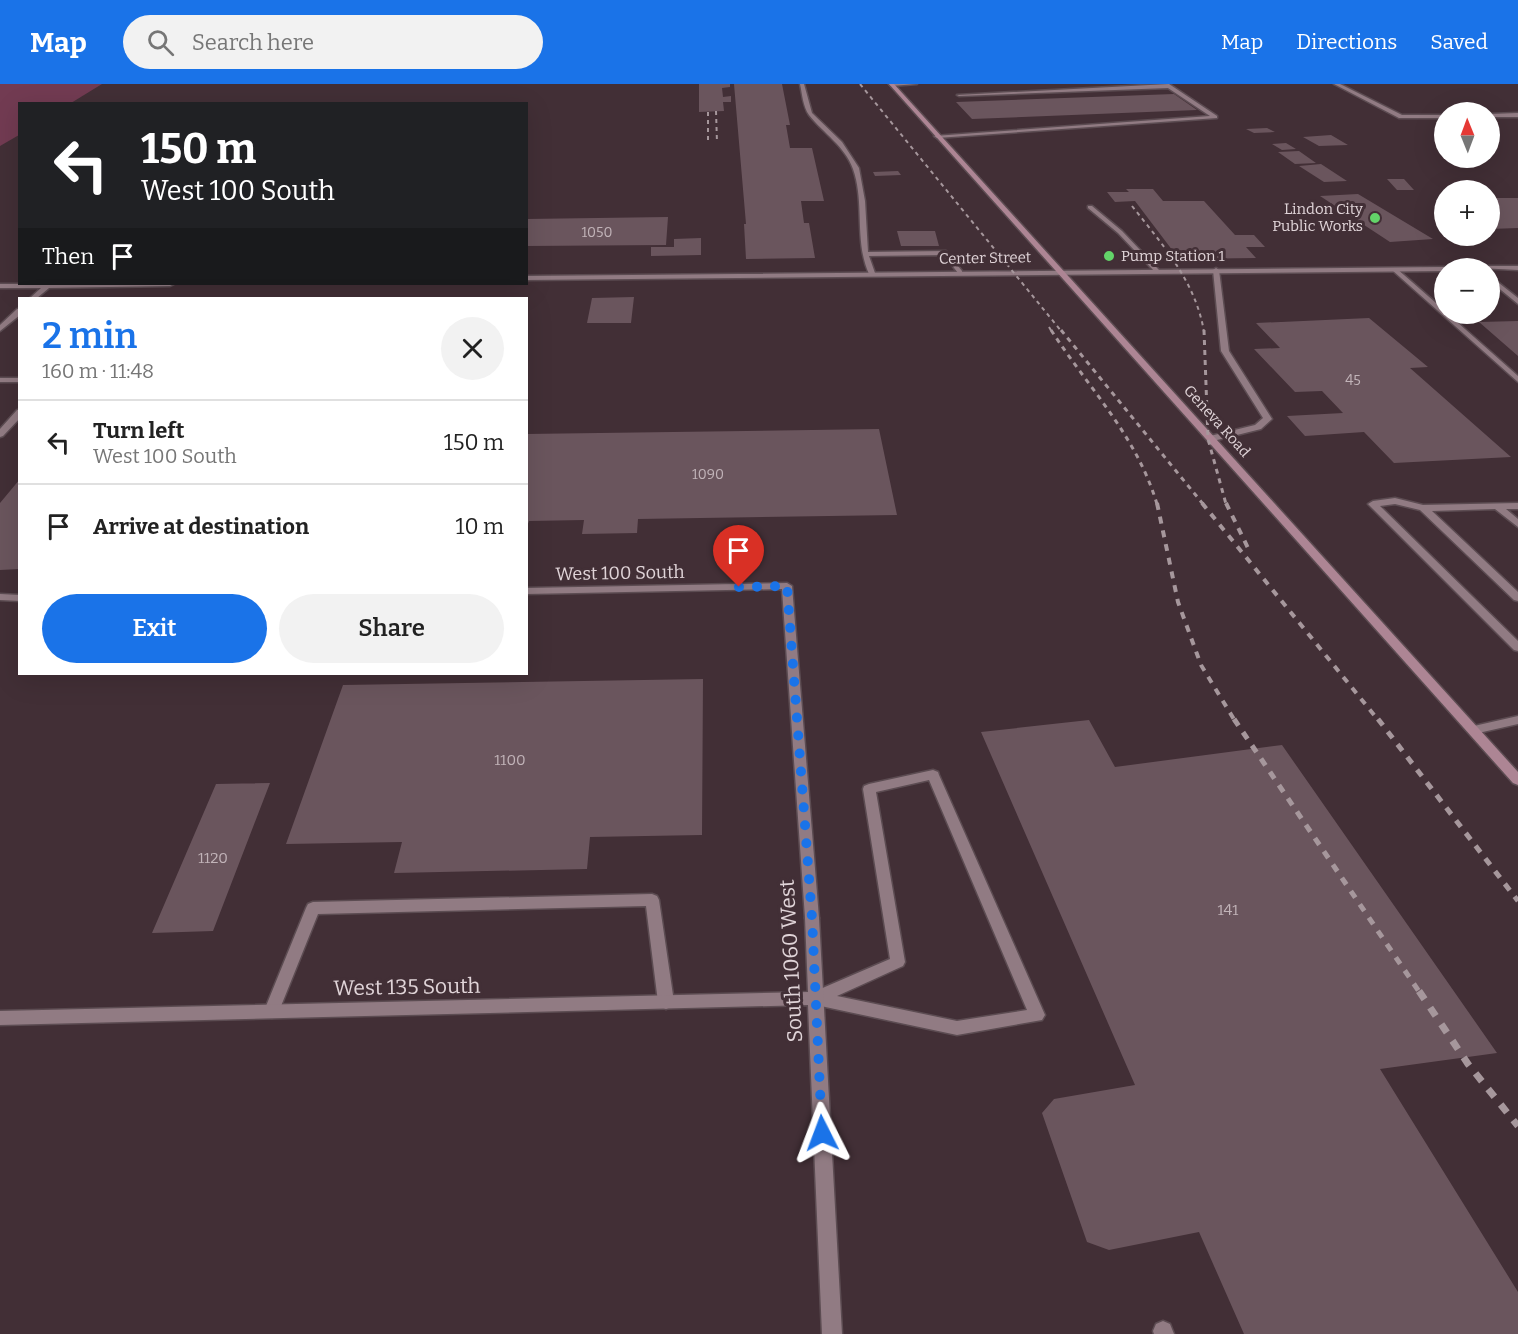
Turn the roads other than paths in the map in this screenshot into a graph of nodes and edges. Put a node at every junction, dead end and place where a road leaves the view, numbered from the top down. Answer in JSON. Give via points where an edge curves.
{"nodes":[{"id":1,"x":802,"y":84,"type":"edge"},
{"id":2,"x":891,"y":84,"type":"edge"},
{"id":3,"x":915,"y":84,"type":"edge"},
{"id":4,"x":998,"y":84,"type":"edge"},
{"id":5,"x":1076,"y":84,"type":"edge"},
{"id":6,"x":1336,"y":84,"type":"edge"},
{"id":7,"x":1168,"y":85,"type":"edge"},
{"id":8,"x":1082,"y":90,"type":"junction"},
{"id":9,"x":1008,"y":93,"type":"junction"},
{"id":10,"x":959,"y":95,"type":"dead end"},
{"id":11,"x":1518,"y":115,"type":"edge"},
{"id":12,"x":1500,"y":116,"type":"edge"},
{"id":13,"x":1434,"y":117,"type":"edge"},
{"id":14,"x":938,"y":136,"type":"junction"},
{"id":15,"x":1090,"y":207,"type":"dead end"},
{"id":16,"x":865,"y":254,"type":"junction"},
{"id":17,"x":1500,"y":268,"type":"edge"},
{"id":18,"x":1518,"y":268,"type":"edge"},
{"id":19,"x":1394,"y":269,"type":"junction"},
{"id":20,"x":1434,"y":269,"type":"edge"},
{"id":21,"x":1216,"y":270,"type":"junction"},
{"id":22,"x":1059,"y":271,"type":"junction"},
{"id":23,"x":1157,"y":271,"type":"junction"},
{"id":24,"x":960,"y":272,"type":"junction"},
{"id":25,"x":872,"y":273,"type":"junction"},
{"id":26,"x":528,"y":278,"type":"edge"},
{"id":27,"x":24,"y":285,"type":"edge"},
{"id":28,"x":47,"y":285,"type":"edge"},
{"id":29,"x":0,"y":286,"type":"edge"},
{"id":30,"x":1500,"y":287,"type":"edge"},
{"id":31,"x":34,"y":297,"type":"edge"},
{"id":32,"x":1518,"y":302,"type":"edge"},
{"id":33,"x":18,"y":313,"type":"edge"},
{"id":34,"x":0,"y":329,"type":"edge"},
{"id":35,"x":0,"y":380,"type":"edge"},
{"id":36,"x":18,"y":380,"type":"edge"},
{"id":37,"x":1518,"y":380,"type":"edge"},
{"id":38,"x":18,"y":414,"type":"edge"},
{"id":39,"x":0,"y":434,"type":"edge"},
{"id":40,"x":1212,"y":438,"type":"junction"},
{"id":41,"x":1518,"y":506,"type":"edge"},
{"id":42,"x":1498,"y":507,"type":"junction"},
{"id":43,"x":1423,"y":508,"type":"junction"},
{"id":44,"x":1518,"y":524,"type":"edge"},
{"id":45,"x":787,"y":586,"type":"joint"},
{"id":46,"x":528,"y":591,"type":"edge"},
{"id":47,"x":0,"y":597,"type":"edge"},
{"id":48,"x":18,"y":598,"type":"edge"},
{"id":49,"x":1518,"y":598,"type":"edge"},
{"id":50,"x":1518,"y":647,"type":"edge"},
{"id":51,"x":1518,"y":720,"type":"edge"},
{"id":52,"x":1474,"y":730,"type":"junction"},
{"id":53,"x":1518,"y":780,"type":"edge"},
{"id":54,"x":816,"y":998,"type":"junction"},
{"id":55,"x":666,"y":1002,"type":"junction"},
{"id":56,"x":272,"y":1011,"type":"junction"},
{"id":57,"x":0,"y":1018,"type":"edge"},
{"id":58,"x":832,"y":1334,"type":"edge"}],
"edges":[{"from":1,"to":16,"type":"street","via":[[810,112],[840,143],[856,168]]},
{"from":2,"to":3,"type":"street"},
{"from":2,"to":14,"type":"main road","name":"Geneva Road"},
{"from":4,"to":9,"type":"street"},
{"from":5,"to":8,"type":"street"},
{"from":6,"to":13,"type":"street","via":[[1394,114]]},
{"from":7,"to":8,"type":"street"},
{"from":7,"to":14,"type":"street","via":[[1215,117]]},
{"from":8,"to":9,"type":"street"},
{"from":9,"to":10,"type":"street"},
{"from":11,"to":12,"type":"street"},
{"from":14,"to":22,"type":"main road","name":"Geneva Road"},
{"from":15,"to":23,"type":"street"},
{"from":16,"to":24,"type":"street","via":[[946,253]]},
{"from":16,"to":25,"type":"street"},
{"from":17,"to":18,"type":"street"},
{"from":19,"to":20,"type":"street","name":"Center Street"},
{"from":19,"to":21,"type":"street","name":"Center Street"},
{"from":19,"to":37,"type":"street"},
{"from":21,"to":23,"type":"street","name":"Center Street"},
{"from":21,"to":40,"type":"street","via":[[1226,351],[1268,419],[1258,427]]},
{"from":22,"to":23,"type":"street","name":"Center Street"},
{"from":22,"to":24,"type":"street","name":"Center Street"},
{"from":22,"to":40,"type":"main road","name":"Geneva Road"},
{"from":24,"to":25,"type":"street","name":"Center Street"},
{"from":25,"to":26,"type":"street","name":"Center Street"},
{"from":27,"to":29,"type":"street"},
{"from":28,"to":31,"type":"street"},
{"from":30,"to":32,"type":"street"},
{"from":33,"to":34,"type":"street"},
{"from":35,"to":36,"type":"street"},
{"from":38,"to":39,"type":"street"},
{"from":40,"to":52,"type":"main road","name":"Geneva Road"},
{"from":41,"to":42,"type":"street"},
{"from":42,"to":43,"type":"street"},
{"from":42,"to":44,"type":"street"},
{"from":43,"to":49,"type":"street"},
{"from":43,"to":50,"type":"street","via":[[1395,501],[1373,504]]},
{"from":45,"to":46,"type":"street","name":"West 100 South"},
{"from":45,"to":54,"type":"street","name":"South 1060 West"},
{"from":47,"to":48,"type":"street"},
{"from":51,"to":52,"type":"street"},
{"from":52,"to":53,"type":"main road","name":"Geneva Road"},
{"from":54,"to":54,"type":"street","via":[[957,1028],[1037,1015],[933,775],[869,789],[898,962]]},
{"from":54,"to":55,"type":"street","name":"West 135 South"},
{"from":54,"to":58,"type":"street","name":"South 1060 West"},
{"from":55,"to":56,"type":"street","name":"West 135 South"},
{"from":55,"to":56,"type":"street","via":[[652,900],[313,908]]},
{"from":56,"to":57,"type":"street","name":"West 135 South"}]}
